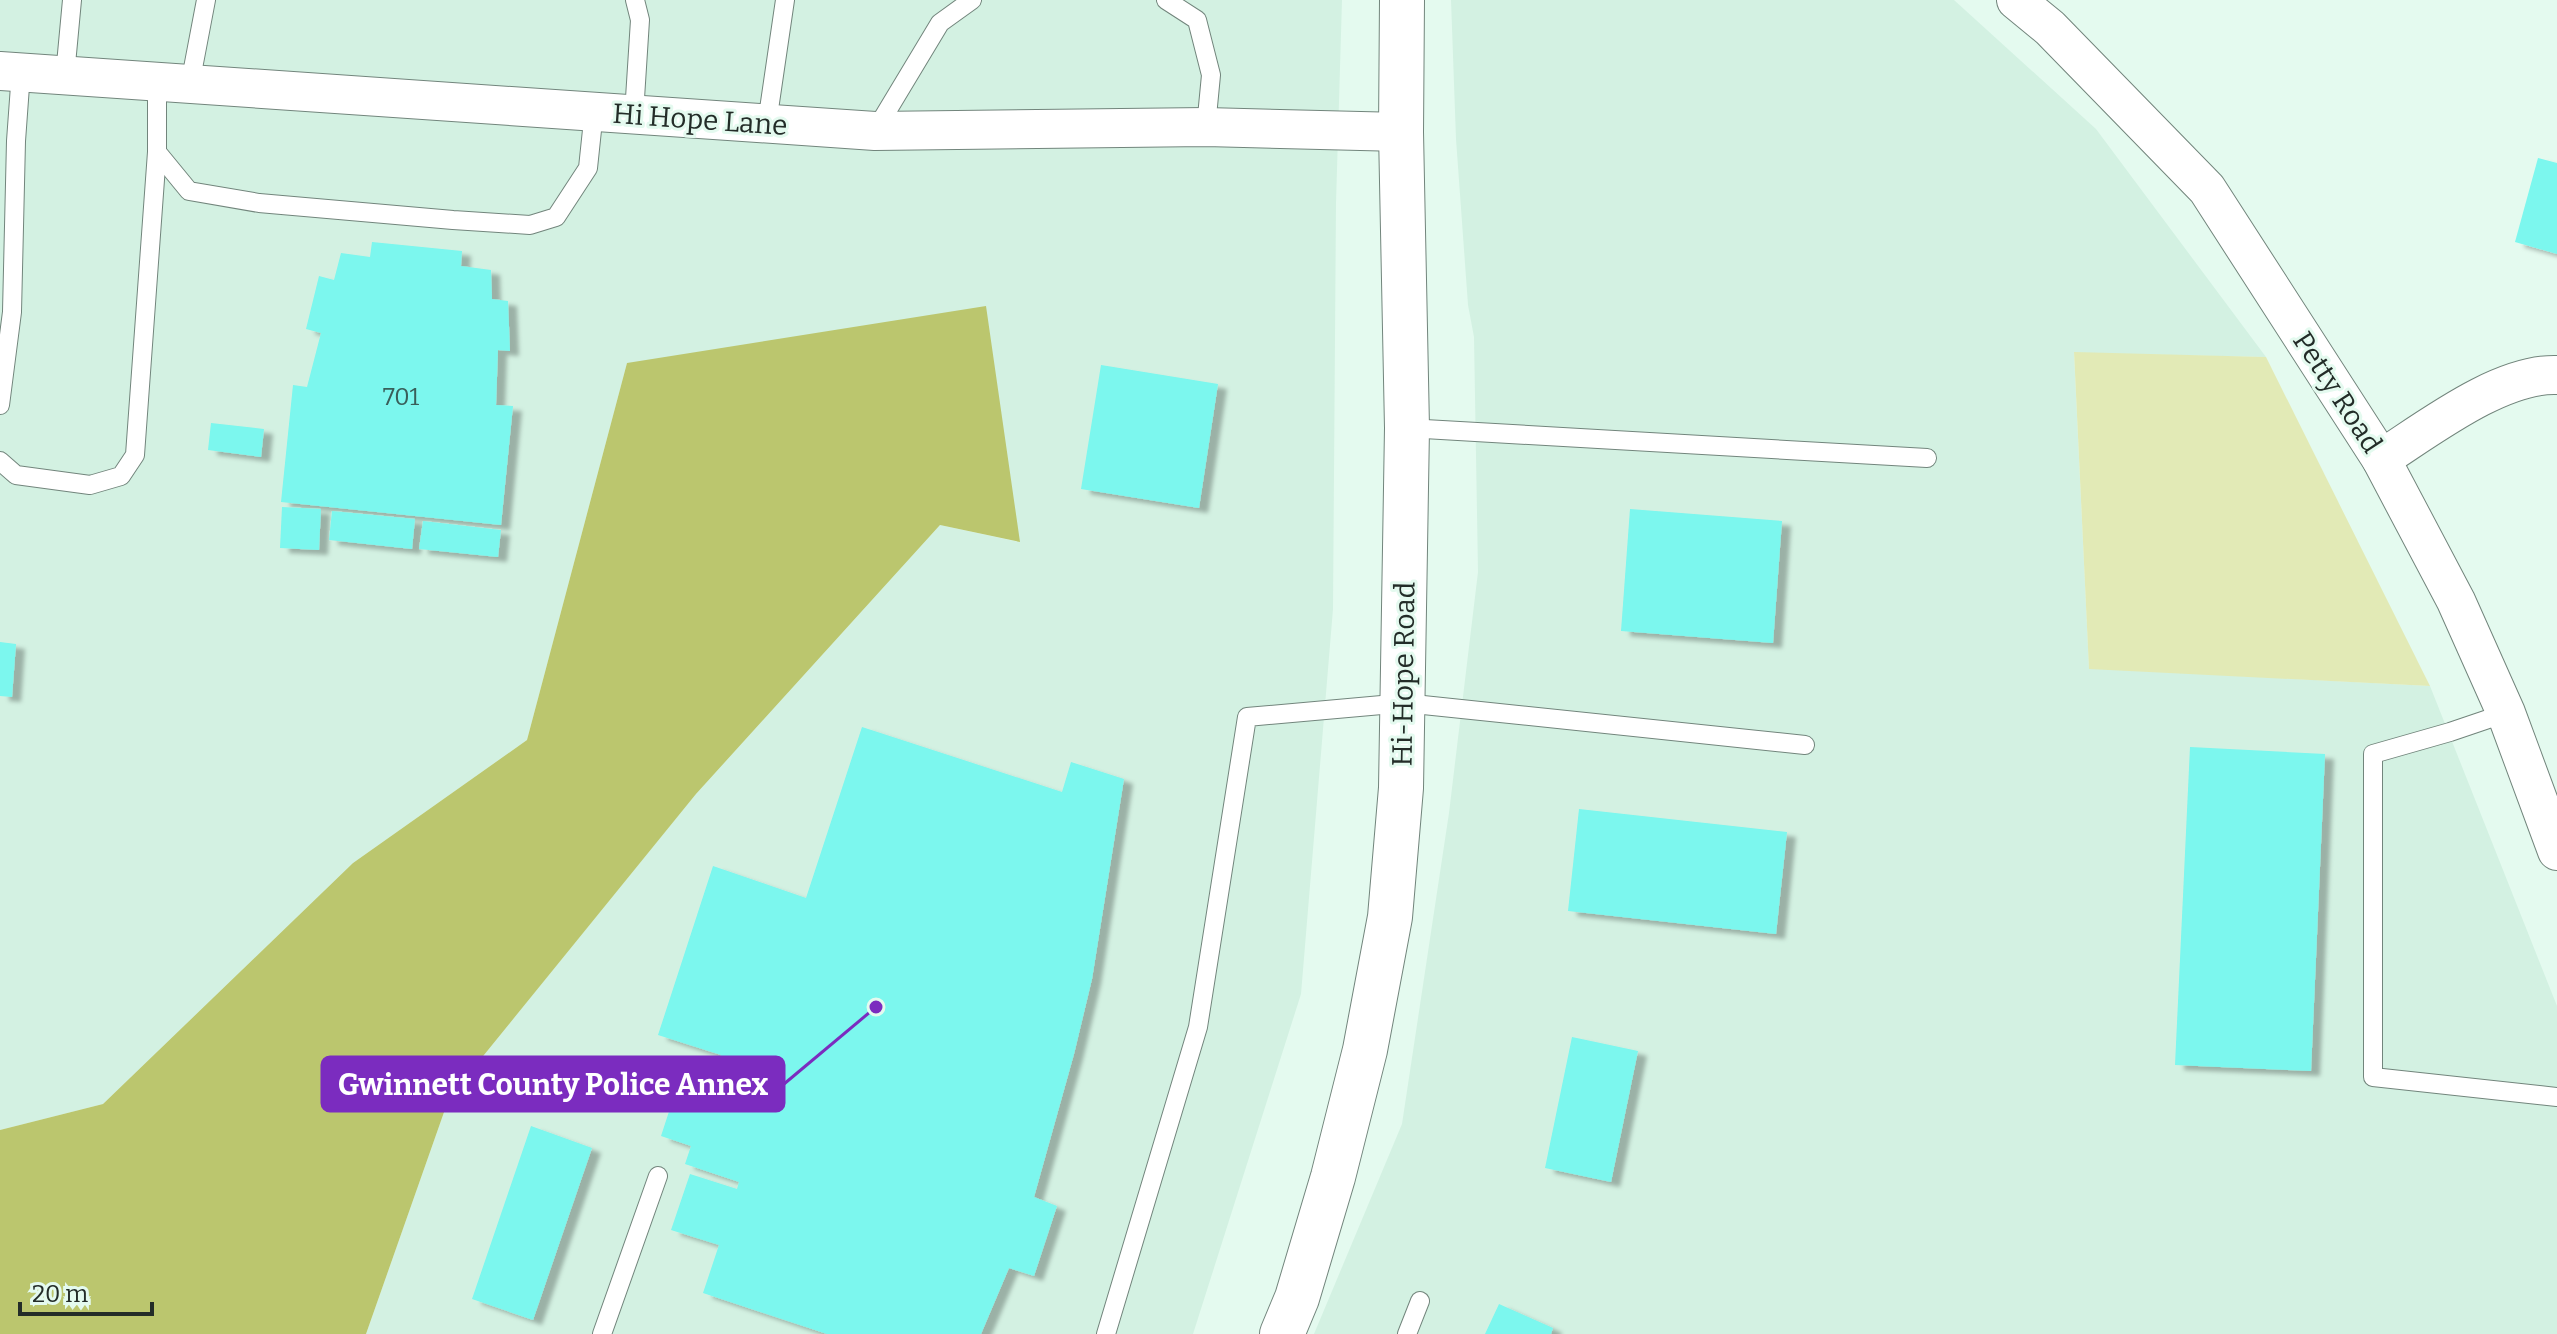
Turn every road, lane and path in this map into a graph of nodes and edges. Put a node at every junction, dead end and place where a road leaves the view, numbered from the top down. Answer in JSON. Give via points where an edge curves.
{"nodes":[{"id":1,"x":72,"y":0,"type":"edge"},
{"id":2,"x":206,"y":0,"type":"edge"},
{"id":3,"x":635,"y":0,"type":"edge"},
{"id":4,"x":785,"y":0,"type":"edge"},
{"id":5,"x":946,"y":0,"type":"edge"},
{"id":6,"x":972,"y":0,"type":"edge"},
{"id":7,"x":1166,"y":0,"type":"edge"},
{"id":8,"x":1402,"y":0,"type":"edge"},
{"id":9,"x":2016,"y":0,"type":"edge"},
{"id":10,"x":940,"y":23,"type":"junction"},
{"id":11,"x":10,"y":72,"type":"edge"},
{"id":12,"x":65,"y":75,"type":"junction"},
{"id":13,"x":173,"y":82,"type":"junction"},
{"id":14,"x":594,"y":111,"type":"junction"},
{"id":15,"x":634,"y":114,"type":"junction"},
{"id":16,"x":767,"y":123,"type":"junction"},
{"id":17,"x":1206,"y":127,"type":"junction"},
{"id":18,"x":875,"y":131,"type":"junction"},
{"id":19,"x":1401,"y":132,"type":"junction"},
{"id":20,"x":157,"y":152,"type":"junction"},
{"id":21,"x":2557,"y":375,"type":"edge"},
{"id":22,"x":0,"y":405,"type":"edge"},
{"id":23,"x":1407,"y":428,"type":"junction"},
{"id":24,"x":1927,"y":458,"type":"dead end"},
{"id":25,"x":2381,"y":459,"type":"junction"},
{"id":26,"x":0,"y":461,"type":"edge"},
{"id":27,"x":1404,"y":703,"type":"junction"},
{"id":28,"x":2506,"y":713,"type":"junction"},
{"id":29,"x":1805,"y":745,"type":"dead end"},
{"id":30,"x":2557,"y":851,"type":"edge"},
{"id":31,"x":2557,"y":1097,"type":"edge"},
{"id":32,"x":658,"y":1176,"type":"dead end"},
{"id":33,"x":1420,"y":1301,"type":"dead end"},
{"id":34,"x":602,"y":1334,"type":"edge"},
{"id":35,"x":1106,"y":1334,"type":"edge"},
{"id":36,"x":1282,"y":1334,"type":"edge"},
{"id":37,"x":1407,"y":1334,"type":"edge"}],
"edges":[{"from":1,"to":12,"type":"lane"},
{"from":2,"to":13,"type":"lane"},
{"from":3,"to":15,"type":"lane","via":[[640,20]]},
{"from":4,"to":16,"type":"lane"},
{"from":5,"to":10,"type":"lane"},
{"from":6,"to":10,"type":"lane"},
{"from":7,"to":17,"type":"lane","via":[[1197,20],[1211,75]]},
{"from":8,"to":19,"type":"street","name":"Hi-Hope Road"},
{"from":9,"to":25,"type":"street","name":"Petty Road","via":[[2050,28],[2207,189]]},
{"from":10,"to":18,"type":"lane"},
{"from":11,"to":12,"type":"street","name":"Hi Hope Lane"},
{"from":11,"to":22,"type":"lane","via":[[16,141],[12,312]]},
{"from":12,"to":13,"type":"street","name":"Hi Hope Lane"},
{"from":13,"to":14,"type":"street","name":"Hi Hope Lane"},
{"from":13,"to":20,"type":"lane"},
{"from":14,"to":15,"type":"street","name":"Hi Hope Lane"},
{"from":14,"to":20,"type":"lane","via":[[588,168],[556,217],[530,225],[259,203],[189,191]]},
{"from":15,"to":16,"type":"street","name":"Hi Hope Lane"},
{"from":16,"to":18,"type":"street","name":"Hi Hope Lane"},
{"from":17,"to":18,"type":"street","name":"Hi Hope Lane"},
{"from":17,"to":19,"type":"street","name":"Hi Hope Lane"},
{"from":19,"to":23,"type":"street","name":"Hi-Hope Road"},
{"from":20,"to":26,"type":"lane","via":[[135,455],[121,476],[90,485],[16,475]]},
{"from":21,"to":25,"type":"street","via":[[2535,374],[2466,404]]},
{"from":23,"to":24,"type":"lane"},
{"from":23,"to":27,"type":"street","name":"Hi-Hope Road"},
{"from":25,"to":28,"type":"street","name":"Petty Road","via":[[2456,601]]},
{"from":27,"to":29,"type":"lane"},
{"from":27,"to":35,"type":"lane","via":[[1247,717],[1198,1027]]},
{"from":27,"to":36,"type":"street","name":"Hi-Hope Road","via":[[1390,917],[1365,1050],[1333,1177]]},
{"from":28,"to":30,"type":"street","name":"Petty Road"},
{"from":28,"to":31,"type":"lane","via":[[2373,754],[2373,1077]]},
{"from":32,"to":34,"type":"lane"},
{"from":33,"to":37,"type":"lane"}]}
